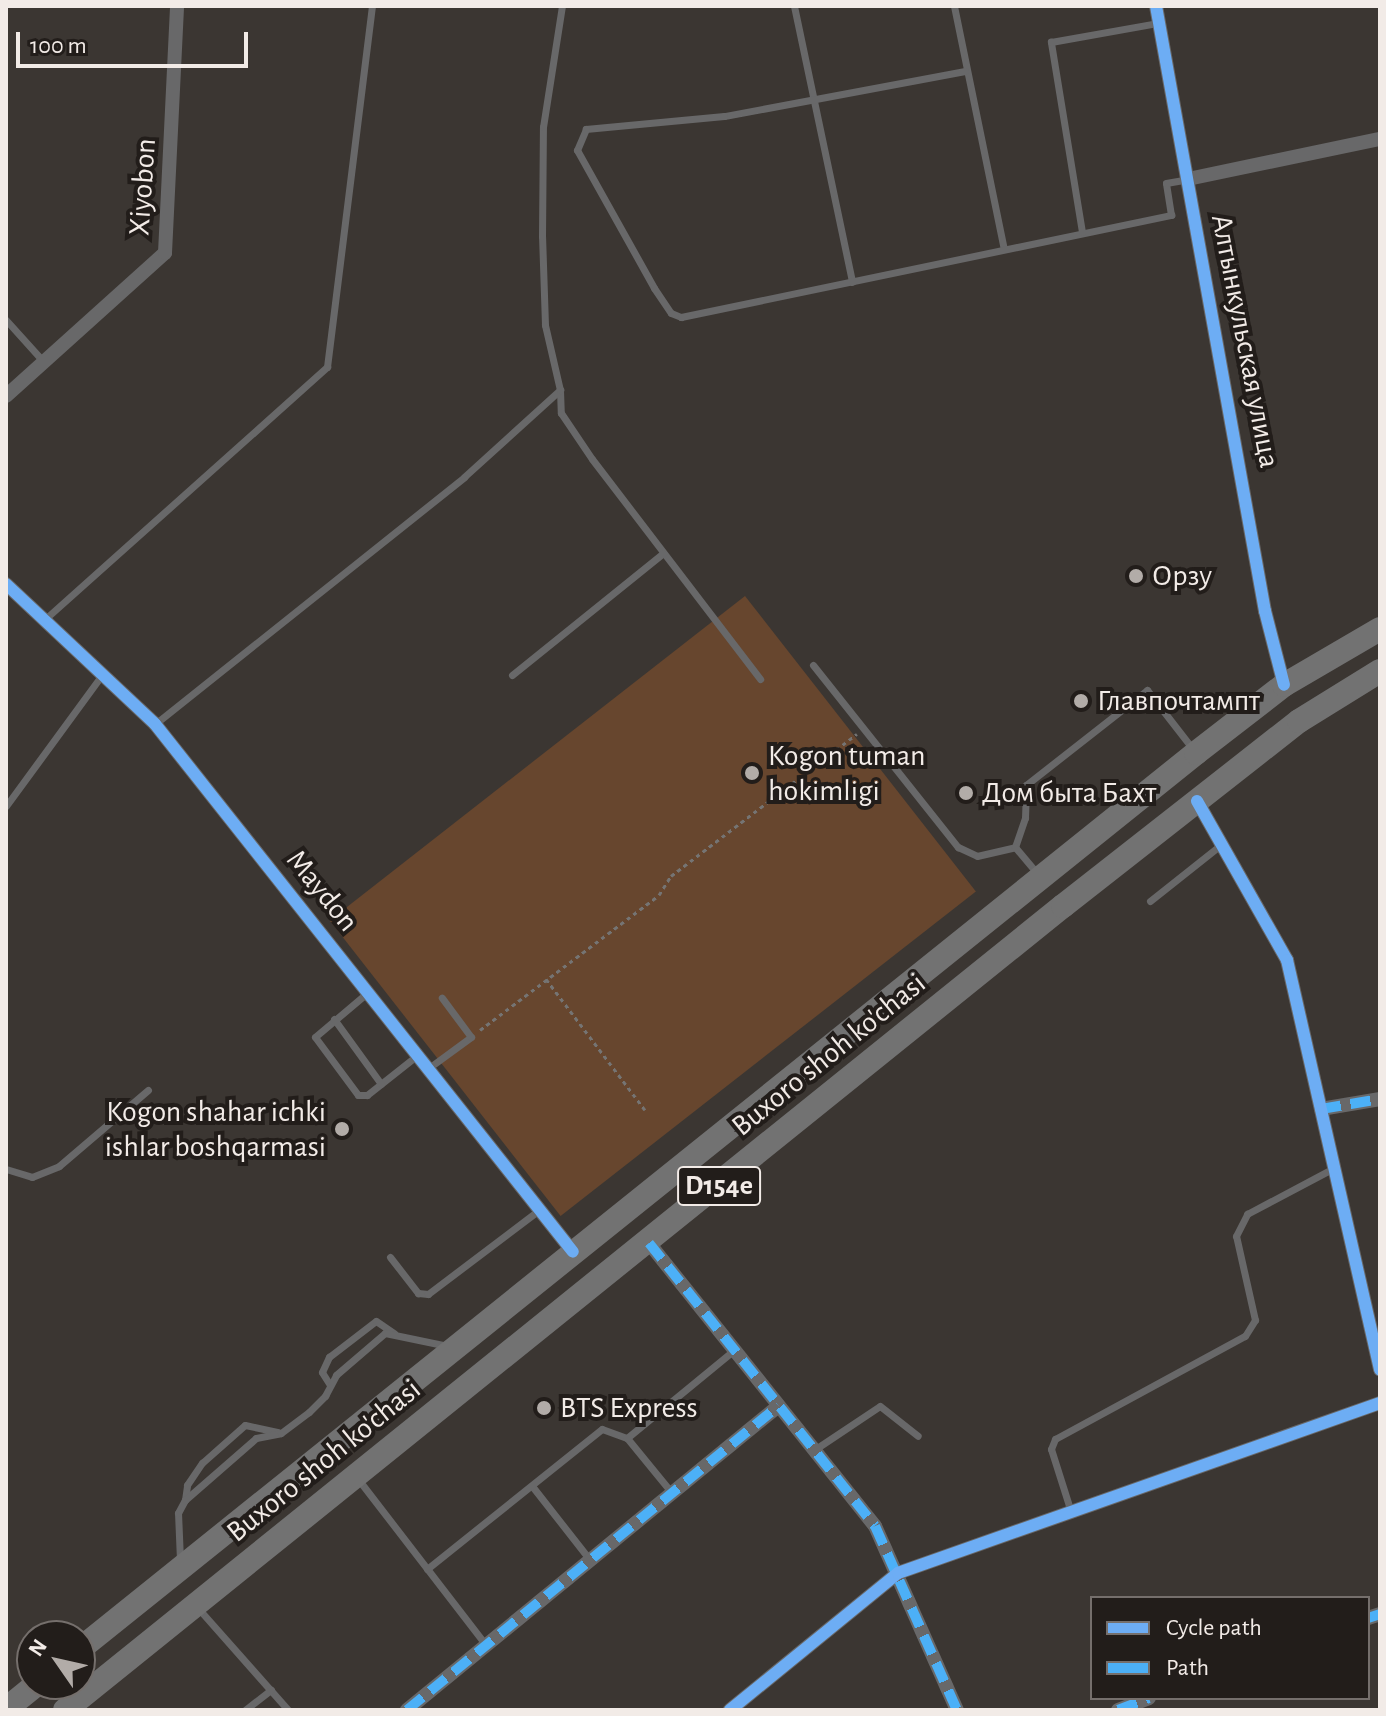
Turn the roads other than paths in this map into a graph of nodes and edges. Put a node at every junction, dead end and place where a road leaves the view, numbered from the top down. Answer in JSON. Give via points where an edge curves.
{"nodes":[{"id":1,"x":177,"y":6,"type":"edge"},
{"id":2,"x":372,"y":6,"type":"edge"},
{"id":3,"x":562,"y":6,"type":"edge"},
{"id":4,"x":794,"y":6,"type":"edge"},
{"id":5,"x":954,"y":6,"type":"edge"},
{"id":6,"x":1156,"y":6,"type":"edge"},
{"id":7,"x":1159,"y":22,"type":"junction"},
{"id":8,"x":965,"y":71,"type":"junction"},
{"id":9,"x":811,"y":97,"type":"junction"},
{"id":10,"x":1380,"y":139,"type":"edge"},
{"id":11,"x":1188,"y":179,"type":"junction"},
{"id":12,"x":1082,"y":232,"type":"junction"},
{"id":13,"x":1004,"y":249,"type":"junction"},
{"id":14,"x":852,"y":282,"type":"junction"},
{"id":15,"x":6,"y":320,"type":"edge"},
{"id":16,"x":44,"y":362,"type":"junction"},
{"id":17,"x":560,"y":390,"type":"junction"},
{"id":18,"x":6,"y":396,"type":"edge"},
{"id":19,"x":663,"y":553,"type":"junction"},
{"id":20,"x":6,"y":584,"type":"edge"},
{"id":21,"x":44,"y":620,"type":"junction"},
{"id":22,"x":1380,"y":629,"type":"edge"},
{"id":23,"x":813,"y":665,"type":"dead end"},
{"id":24,"x":1380,"y":671,"type":"edge"},
{"id":25,"x":102,"y":675,"type":"junction"},
{"id":26,"x":512,"y":675,"type":"dead end"},
{"id":27,"x":760,"y":679,"type":"dead end"},
{"id":28,"x":1284,"y":685,"type":"junction"},
{"id":29,"x":155,"y":724,"type":"junction"},
{"id":30,"x":1196,"y":753,"type":"junction"},
{"id":31,"x":1197,"y":801,"type":"junction"},
{"id":32,"x":6,"y":806,"type":"edge"},
{"id":33,"x":1222,"y":844,"type":"junction"},
{"id":34,"x":1015,"y":847,"type":"junction"},
{"id":35,"x":1041,"y":878,"type":"junction"},
{"id":36,"x":1150,"y":901,"type":"dead end"},
{"id":37,"x":1063,"y":906,"type":"junction"},
{"id":38,"x":369,"y":991,"type":"junction"},
{"id":39,"x":442,"y":998,"type":"dead end"},
{"id":40,"x":334,"y":1019,"type":"junction"},
{"id":41,"x":419,"y":1054,"type":"junction"},
{"id":42,"x":430,"y":1067,"type":"junction"},
{"id":43,"x":381,"y":1084,"type":"junction"},
{"id":44,"x":148,"y":1090,"type":"dead end"},
{"id":45,"x":1380,"y":1099,"type":"edge"},
{"id":46,"x":1321,"y":1109,"type":"junction"},
{"id":47,"x":1334,"y":1168,"type":"junction"},
{"id":48,"x":6,"y":1169,"type":"edge"},
{"id":49,"x":541,"y":1209,"type":"junction"},
{"id":50,"x":649,"y":1243,"type":"junction"},
{"id":51,"x":573,"y":1252,"type":"junction"},
{"id":52,"x":390,"y":1257,"type":"dead end"},
{"id":53,"x":599,"y":1283,"type":"junction"},
{"id":54,"x":396,"y":1334,"type":"junction"},
{"id":55,"x":454,"y":1348,"type":"junction"},
{"id":56,"x":734,"y":1350,"type":"junction"},
{"id":57,"x":1380,"y":1370,"type":"edge"},
{"id":58,"x":330,"y":1385,"type":"junction"},
{"id":59,"x":1380,"y":1403,"type":"edge"},
{"id":60,"x":779,"y":1406,"type":"junction"},
{"id":61,"x":281,"y":1433,"type":"junction"},
{"id":62,"x":918,"y":1436,"type":"dead end"},
{"id":63,"x":627,"y":1438,"type":"junction"},
{"id":64,"x":814,"y":1450,"type":"junction"},
{"id":65,"x":356,"y":1477,"type":"junction"},
{"id":66,"x":532,"y":1486,"type":"junction"},
{"id":67,"x":672,"y":1493,"type":"junction"},
{"id":68,"x":185,"y":1500,"type":"junction"},
{"id":69,"x":1071,"y":1512,"type":"junction"},
{"id":70,"x":590,"y":1560,"type":"junction"},
{"id":71,"x":181,"y":1568,"type":"junction"},
{"id":72,"x":427,"y":1569,"type":"junction"},
{"id":73,"x":898,"y":1573,"type":"junction"},
{"id":74,"x":195,"y":1606,"type":"junction"},
{"id":75,"x":96,"y":1636,"type":"edge"},
{"id":76,"x":486,"y":1645,"type":"junction"},
{"id":77,"x":271,"y":1690,"type":"junction"},
{"id":78,"x":1144,"y":1700,"type":"edge"},
{"id":79,"x":65,"y":1710,"type":"edge"},
{"id":80,"x":245,"y":1710,"type":"edge"},
{"id":81,"x":288,"y":1710,"type":"edge"},
{"id":82,"x":407,"y":1710,"type":"edge"},
{"id":83,"x":730,"y":1710,"type":"edge"},
{"id":84,"x":957,"y":1710,"type":"edge"},
{"id":85,"x":1118,"y":1710,"type":"edge"}],
"edges":[{"from":1,"to":16,"type":"street","name":"Xiyobon","via":[[165,253]]},
{"from":2,"to":21,"type":"lane","via":[[327,367]]},
{"from":3,"to":17,"type":"lane","via":[[543,127],[542,236],[545,325]]},
{"from":4,"to":9,"type":"lane"},
{"from":5,"to":8,"type":"lane"},
{"from":6,"to":7,"type":"street","name":"Алтынкульская улица"},
{"from":7,"to":11,"type":"street","name":"Алтынкульская улица"},
{"from":7,"to":12,"type":"lane","via":[[1051,42]]},
{"from":8,"to":9,"type":"lane"},
{"from":8,"to":13,"type":"lane"},
{"from":9,"to":14,"type":"lane"},
{"from":9,"to":14,"type":"lane","via":[[724,116],[586,129],[577,150],[671,313],[681,317]]},
{"from":10,"to":11,"type":"street"},
{"from":11,"to":12,"type":"lane","via":[[1166,183],[1171,215]]},
{"from":11,"to":28,"type":"street","name":"Алтынкульская улица","via":[[1265,611]]},
{"from":12,"to":13,"type":"lane"},
{"from":13,"to":14,"type":"lane"},
{"from":15,"to":16,"type":"lane"},
{"from":16,"to":18,"type":"street","name":"Xiyobon"},
{"from":17,"to":19,"type":"lane","via":[[561,413]]},
{"from":17,"to":29,"type":"lane","via":[[464,477]]},
{"from":19,"to":26,"type":"lane"},
{"from":19,"to":27,"type":"lane"},
{"from":20,"to":21,"type":"street","name":"Maydon"},
{"from":21,"to":25,"type":"street","name":"Maydon"},
{"from":22,"to":28,"type":"main road","name":"Buxoro shoh ko'chasi","number":"D154e"},
{"from":23,"to":34,"type":"lane","via":[[958,847],[977,856]]},
{"from":24,"to":31,"type":"main road","name":"Buxoro shoh ko'chasi","number":"D154e","via":[[1299,721]]},
{"from":25,"to":29,"type":"street","name":"Maydon"},
{"from":25,"to":32,"type":"lane"},
{"from":28,"to":30,"type":"main road","name":"Buxoro shoh ko'chasi","number":"D154e"},
{"from":29,"to":38,"type":"street","name":"Maydon"},
{"from":30,"to":34,"type":"lane","via":[[1147,690],[1026,785],[1025,818]]},
{"from":30,"to":35,"type":"main road","name":"Buxoro shoh ko'chasi","number":"D154e"},
{"from":31,"to":33,"type":"street"},
{"from":31,"to":37,"type":"main road","name":"Buxoro shoh ko'chasi","number":"D154e"},
{"from":33,"to":36,"type":"lane"},
{"from":33,"to":46,"type":"street","via":[[1287,960]]},
{"from":34,"to":35,"type":"lane"},
{"from":35,"to":37,"type":"main road"},
{"from":35,"to":51,"type":"main road","name":"Buxoro shoh ko'chasi","number":"D154e"},
{"from":37,"to":50,"type":"main road","name":"Buxoro shoh ko'chasi","number":"D154e"},
{"from":38,"to":40,"type":"lane"},
{"from":38,"to":41,"type":"street","name":"Maydon"},
{"from":39,"to":42,"type":"lane","via":[[471,1037]]},
{"from":40,"to":43,"type":"lane"},
{"from":40,"to":43,"type":"lane","via":[[315,1037],[358,1095]]},
{"from":41,"to":42,"type":"street","name":"Maydon"},
{"from":41,"to":43,"type":"lane"},
{"from":42,"to":49,"type":"street","name":"Maydon"},
{"from":44,"to":48,"type":"lane","via":[[59,1166],[32,1177]]},
{"from":45,"to":46,"type":"street"},
{"from":46,"to":47,"type":"street"},
{"from":47,"to":57,"type":"street"},
{"from":47,"to":69,"type":"lane","via":[[1247,1214],[1236,1236],[1255,1320],[1245,1336],[1055,1439],[1051,1449]]},
{"from":49,"to":51,"type":"street","name":"Maydon"},
{"from":49,"to":52,"type":"lane","via":[[428,1294],[418,1293]]},
{"from":50,"to":53,"type":"main road","name":"Buxoro shoh ko'chasi","number":"D154e"},
{"from":50,"to":56,"type":"street"},
{"from":51,"to":53,"type":"main road"},
{"from":51,"to":55,"type":"main road","name":"Buxoro shoh ko'chasi","number":"D154e"},
{"from":53,"to":65,"type":"main road","name":"Buxoro shoh ko'chasi","number":"D154e"},
{"from":54,"to":55,"type":"lane"},
{"from":54,"to":58,"type":"lane","via":[[385,1333]]},
{"from":54,"to":58,"type":"lane","via":[[381,1321],[370,1324],[329,1357],[322,1372]]},
{"from":55,"to":71,"type":"main road","name":"Buxoro shoh ko'chasi","number":"D154e"},
{"from":56,"to":60,"type":"street"},
{"from":56,"to":63,"type":"lane"},
{"from":58,"to":61,"type":"lane","via":[[317,1404]]},
{"from":59,"to":69,"type":"street"},
{"from":60,"to":64,"type":"street"},
{"from":60,"to":67,"type":"street"},
{"from":61,"to":68,"type":"lane","via":[[256,1438]]},
{"from":61,"to":68,"type":"lane","via":[[245,1425],[202,1463],[187,1485]]},
{"from":62,"to":64,"type":"lane","via":[[880,1406]]},
{"from":63,"to":66,"type":"lane","via":[[602,1429]]},
{"from":63,"to":67,"type":"lane"},
{"from":64,"to":73,"type":"street","via":[[875,1526]]},
{"from":65,"to":72,"type":"lane"},
{"from":65,"to":74,"type":"main road","name":"Buxoro shoh ko'chasi","number":"D154e"},
{"from":66,"to":70,"type":"lane"},
{"from":66,"to":72,"type":"lane"},
{"from":67,"to":70,"type":"street"},
{"from":68,"to":71,"type":"lane","via":[[178,1513]]},
{"from":69,"to":73,"type":"street"},
{"from":70,"to":76,"type":"street"},
{"from":71,"to":75,"type":"main road","name":"Buxoro shoh ko'chasi","number":"D154e"},
{"from":72,"to":76,"type":"lane"},
{"from":73,"to":83,"type":"street"},
{"from":73,"to":84,"type":"street"},
{"from":74,"to":77,"type":"lane"},
{"from":74,"to":79,"type":"main road","name":"Buxoro shoh ko'chasi","number":"D154e"},
{"from":76,"to":82,"type":"street"},
{"from":77,"to":80,"type":"lane"},
{"from":77,"to":81,"type":"lane"},
{"from":78,"to":85,"type":"street"}]}
